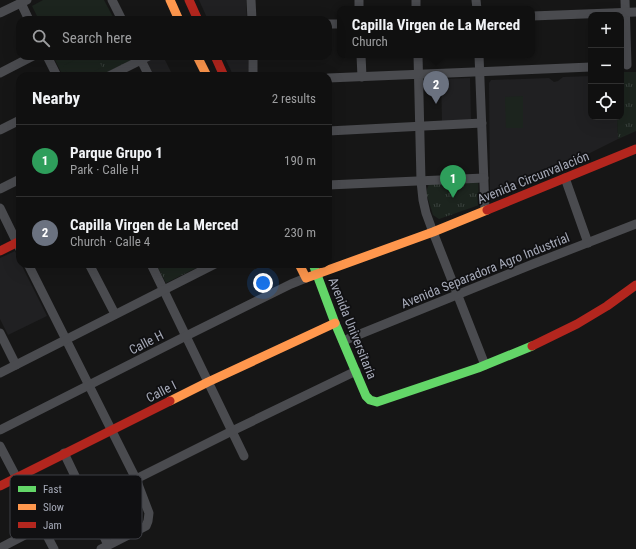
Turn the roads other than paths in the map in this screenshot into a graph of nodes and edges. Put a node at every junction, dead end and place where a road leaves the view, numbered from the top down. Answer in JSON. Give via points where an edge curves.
{"nodes":[{"id":1,"x":112,"y":0,"type":"edge"},
{"id":2,"x":170,"y":0,"type":"edge"},
{"id":3,"x":189,"y":0,"type":"edge"},
{"id":4,"x":251,"y":0,"type":"edge"},
{"id":5,"x":625,"y":0,"type":"edge"},
{"id":6,"x":24,"y":2,"type":"edge"},
{"id":7,"x":636,"y":12,"type":"edge"},
{"id":8,"x":0,"y":13,"type":"edge"},
{"id":9,"x":625,"y":13,"type":"junction"},
{"id":10,"x":28,"y":16,"type":"edge"},
{"id":11,"x":120,"y":16,"type":"edge"},
{"id":12,"x":177,"y":16,"type":"edge"},
{"id":13,"x":196,"y":16,"type":"edge"},
{"id":14,"x":252,"y":16,"type":"edge"},
{"id":15,"x":535,"y":16,"type":"edge"},
{"id":16,"x":361,"y":58,"type":"edge"},
{"id":17,"x":418,"y":58,"type":"edge"},
{"id":18,"x":479,"y":58,"type":"edge"},
{"id":19,"x":25,"y":60,"type":"edge"},
{"id":20,"x":49,"y":60,"type":"edge"},
{"id":21,"x":138,"y":60,"type":"edge"},
{"id":22,"x":144,"y":60,"type":"edge"},
{"id":23,"x":199,"y":60,"type":"edge"},
{"id":24,"x":217,"y":60,"type":"edge"},
{"id":25,"x":253,"y":60,"type":"edge"},
{"id":26,"x":628,"y":65,"type":"edge"},
{"id":27,"x":588,"y":67,"type":"edge"},
{"id":28,"x":55,"y":72,"type":"edge"},
{"id":29,"x":116,"y":72,"type":"edge"},
{"id":30,"x":148,"y":72,"type":"edge"},
{"id":31,"x":205,"y":72,"type":"edge"},
{"id":32,"x":222,"y":72,"type":"edge"},
{"id":33,"x":254,"y":72,"type":"edge"},
{"id":34,"x":479,"y":72,"type":"junction"},
{"id":35,"x":0,"y":73,"type":"edge"},
{"id":36,"x":419,"y":74,"type":"junction"},
{"id":37,"x":362,"y":77,"type":"junction"},
{"id":38,"x":332,"y":78,"type":"edge"},
{"id":39,"x":16,"y":122,"type":"edge"},
{"id":40,"x":482,"y":123,"type":"junction"},
{"id":41,"x":420,"y":126,"type":"junction"},
{"id":42,"x":0,"y":130,"type":"edge"},
{"id":43,"x":332,"y":131,"type":"edge"},
{"id":44,"x":636,"y":149,"type":"edge"},
{"id":45,"x":484,"y":178,"type":"junction"},
{"id":46,"x":565,"y":178,"type":"junction"},
{"id":47,"x":16,"y":181,"type":"edge"},
{"id":48,"x":421,"y":181,"type":"junction"},
{"id":49,"x":332,"y":185,"type":"edge"},
{"id":50,"x":0,"y":189,"type":"edge"},
{"id":51,"x":0,"y":208,"type":"edge"},
{"id":52,"x":485,"y":210,"type":"junction"},
{"id":53,"x":636,"y":224,"type":"edge"},
{"id":54,"x":433,"y":232,"type":"junction"},
{"id":55,"x":16,"y":238,"type":"edge"},
{"id":56,"x":588,"y":243,"type":"junction"},
{"id":57,"x":16,"y":245,"type":"edge"},
{"id":58,"x":0,"y":251,"type":"edge"},
{"id":59,"x":30,"y":268,"type":"edge"},
{"id":60,"x":91,"y":268,"type":"edge"},
{"id":61,"x":153,"y":268,"type":"edge"},
{"id":62,"x":207,"y":268,"type":"edge"},
{"id":63,"x":301,"y":268,"type":"edge"},
{"id":64,"x":315,"y":268,"type":"edge"},
{"id":65,"x":317,"y":274,"type":"junction"},
{"id":66,"x":306,"y":278,"type":"junction"},
{"id":67,"x":636,"y":285,"type":"edge"},
{"id":68,"x":164,"y":290,"type":"junction"},
{"id":69,"x":458,"y":295,"type":"junction"},
{"id":70,"x":115,"y":314,"type":"junction"},
{"id":71,"x":335,"y":323,"type":"junction"},
{"id":72,"x":0,"y":333,"type":"edge"},
{"id":73,"x":186,"y":336,"type":"junction"},
{"id":74,"x":66,"y":339,"type":"junction"},
{"id":75,"x":343,"y":341,"type":"junction"},
{"id":76,"x":16,"y":365,"type":"junction"},
{"id":77,"x":485,"y":365,"type":"junction"},
{"id":78,"x":356,"y":371,"type":"junction"},
{"id":79,"x":0,"y":373,"type":"edge"},
{"id":80,"x":208,"y":382,"type":"junction"},
{"id":81,"x":90,"y":385,"type":"junction"},
{"id":82,"x":0,"y":430,"type":"edge"},
{"id":83,"x":112,"y":430,"type":"junction"},
{"id":84,"x":232,"y":431,"type":"junction"},
{"id":85,"x":0,"y":446,"type":"edge"},
{"id":86,"x":64,"y":453,"type":"junction"},
{"id":87,"x":244,"y":456,"type":"dead end"},
{"id":88,"x":15,"y":475,"type":"edge"},
{"id":89,"x":23,"y":475,"type":"edge"},
{"id":90,"x":74,"y":475,"type":"edge"},
{"id":91,"x":134,"y":475,"type":"edge"},
{"id":92,"x":142,"y":476,"type":"edge"},
{"id":93,"x":10,"y":481,"type":"edge"},
{"id":94,"x":0,"y":486,"type":"edge"},
{"id":95,"x":142,"y":495,"type":"edge"},
{"id":96,"x":142,"y":528,"type":"edge"},
{"id":97,"x":17,"y":539,"type":"edge"},
{"id":98,"x":49,"y":539,"type":"edge"},
{"id":99,"x":121,"y":539,"type":"edge"},
{"id":100,"x":105,"y":547,"type":"edge"},
{"id":101,"x":0,"y":548,"type":"edge"},
{"id":102,"x":54,"y":549,"type":"edge"}],
"edges":[{"from":1,"to":11,"type":"street"},
{"from":2,"to":12,"type":"street"},
{"from":3,"to":13,"type":"street"},
{"from":4,"to":14,"type":"street"},
{"from":5,"to":9,"type":"street"},
{"from":6,"to":8,"type":"street"},
{"from":6,"to":10,"type":"street"},
{"from":7,"to":9,"type":"street"},
{"from":9,"to":15,"type":"street"},
{"from":9,"to":26,"type":"street"},
{"from":16,"to":37,"type":"street"},
{"from":17,"to":36,"type":"street"},
{"from":18,"to":34,"type":"street"},
{"from":19,"to":35,"type":"street"},
{"from":20,"to":28,"type":"street"},
{"from":21,"to":29,"type":"street"},
{"from":22,"to":30,"type":"street"},
{"from":23,"to":31,"type":"street"},
{"from":24,"to":32,"type":"street"},
{"from":25,"to":33,"type":"street"},
{"from":27,"to":34,"type":"street"},
{"from":34,"to":36,"type":"street"},
{"from":34,"to":40,"type":"street"},
{"from":36,"to":37,"type":"street"},
{"from":36,"to":41,"type":"street"},
{"from":37,"to":38,"type":"street"},
{"from":39,"to":42,"type":"street"},
{"from":40,"to":41,"type":"street"},
{"from":40,"to":45,"type":"street"},
{"from":41,"to":43,"type":"street"},
{"from":41,"to":48,"type":"street"},
{"from":44,"to":46,"type":"street","name":"Avenida Circunvalación"},
{"from":45,"to":48,"type":"street"},
{"from":45,"to":52,"type":"street"},
{"from":46,"to":52,"type":"street","name":"Avenida Circunvalación"},
{"from":46,"to":56,"type":"street"},
{"from":47,"to":50,"type":"street"},
{"from":48,"to":49,"type":"street"},
{"from":48,"to":54,"type":"street","via":[[426,213]]},
{"from":51,"to":55,"type":"street"},
{"from":52,"to":54,"type":"street","name":"Avenida Circunvalación"},
{"from":53,"to":56,"type":"street","name":"Avenida Separadora Agro Industrial"},
{"from":54,"to":65,"type":"street","name":"Avenida Circunvalación"},
{"from":54,"to":69,"type":"street"},
{"from":56,"to":69,"type":"street","name":"Avenida Separadora Agro Industrial"},
{"from":57,"to":58,"type":"street"},
{"from":59,"to":74,"type":"street"},
{"from":60,"to":70,"type":"street"},
{"from":61,"to":68,"type":"street"},
{"from":62,"to":68,"type":"street"},
{"from":63,"to":66,"type":"street"},
{"from":64,"to":65,"type":"street","name":"Avenida Universitaria"},
{"from":65,"to":66,"type":"street","name":"Avenida Circunvalación"},
{"from":65,"to":71,"type":"street","name":"Avenida Universitaria"},
{"from":66,"to":73,"type":"street","name":"Calle H"},
{"from":67,"to":77,"type":"street","via":[[598,313],[574,326]]},
{"from":68,"to":70,"type":"street"},
{"from":68,"to":73,"type":"street"},
{"from":69,"to":75,"type":"street","name":"Avenida Separadora Agro Industrial"},
{"from":69,"to":77,"type":"street"},
{"from":70,"to":74,"type":"street"},
{"from":71,"to":75,"type":"street","name":"Avenida Universitaria"},
{"from":71,"to":80,"type":"street","name":"Calle I"},
{"from":72,"to":76,"type":"street"},
{"from":73,"to":80,"type":"street"},
{"from":73,"to":81,"type":"street","name":"Calle H"},
{"from":74,"to":76,"type":"street"},
{"from":74,"to":81,"type":"street"},
{"from":75,"to":78,"type":"street","name":"Avenida Universitaria"},
{"from":76,"to":79,"type":"street"},
{"from":77,"to":78,"type":"street","name":"Avenida Universitaria","via":[[377,402],[366,396]]},
{"from":78,"to":84,"type":"street"},
{"from":80,"to":83,"type":"street","name":"Calle I"},
{"from":80,"to":84,"type":"street"},
{"from":81,"to":82,"type":"street","name":"Calle H"},
{"from":81,"to":83,"type":"street"},
{"from":83,"to":86,"type":"street","name":"Calle I"},
{"from":83,"to":91,"type":"street"},
{"from":84,"to":87,"type":"street"},
{"from":84,"to":92,"type":"street"},
{"from":85,"to":88,"type":"street"},
{"from":86,"to":89,"type":"street","name":"Calle I"},
{"from":86,"to":90,"type":"street"},
{"from":93,"to":94,"type":"street","name":"Calle I"},
{"from":95,"to":96,"type":"street","via":[[149,513],[146,526]]},
{"from":97,"to":101,"type":"street"},
{"from":98,"to":102,"type":"street"},
{"from":99,"to":100,"type":"street"}]}
